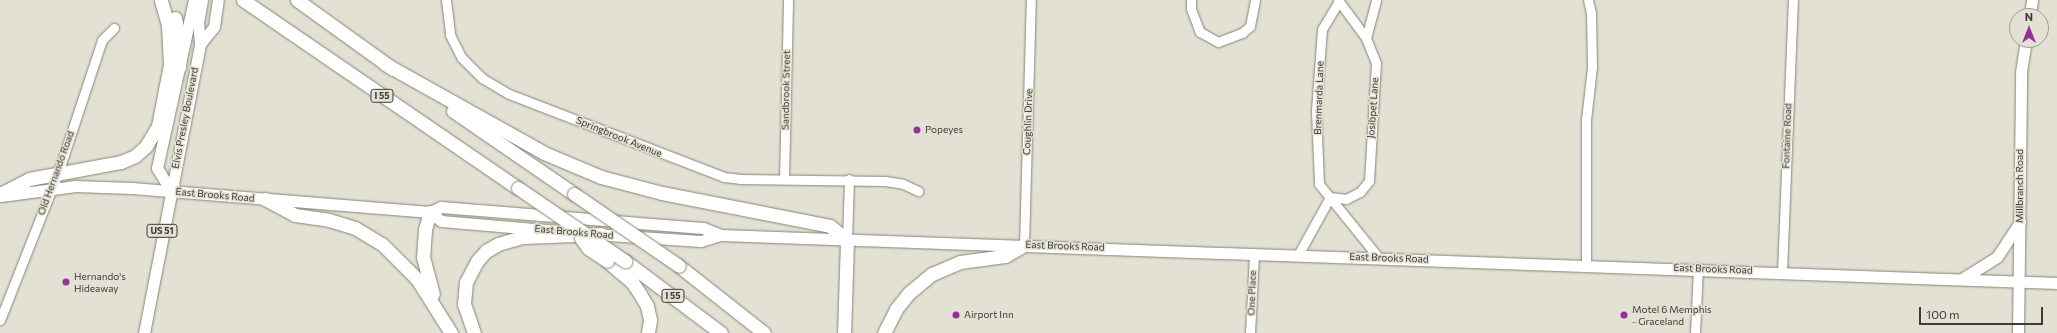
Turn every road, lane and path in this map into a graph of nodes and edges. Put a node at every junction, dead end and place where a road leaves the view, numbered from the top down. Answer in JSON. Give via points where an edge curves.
{"nodes":[{"id":1,"x":161,"y":0,"type":"edge"},
{"id":2,"x":167,"y":0,"type":"edge"},
{"id":3,"x":194,"y":0,"type":"edge"},
{"id":4,"x":202,"y":0,"type":"edge"},
{"id":5,"x":218,"y":0,"type":"edge"},
{"id":6,"x":297,"y":0,"type":"edge"},
{"id":7,"x":446,"y":0,"type":"edge"},
{"id":8,"x":788,"y":0,"type":"edge"},
{"id":9,"x":1031,"y":0,"type":"edge"},
{"id":10,"x":1191,"y":0,"type":"edge"},
{"id":11,"x":1255,"y":0,"type":"edge"},
{"id":12,"x":1339,"y":0,"type":"edge"},
{"id":13,"x":1376,"y":0,"type":"edge"},
{"id":14,"x":1588,"y":0,"type":"edge"},
{"id":15,"x":1793,"y":0,"type":"edge"},
{"id":16,"x":245,"y":1,"type":"edge"},
{"id":17,"x":114,"y":28,"type":"dead end"},
{"id":18,"x":1366,"y":38,"type":"junction"},
{"id":19,"x":200,"y":44,"type":"junction"},
{"id":20,"x":2025,"y":48,"type":"edge"},
{"id":21,"x":385,"y":64,"type":"junction"},
{"id":22,"x":179,"y":67,"type":"junction"},
{"id":23,"x":58,"y":173,"type":"junction"},
{"id":24,"x":784,"y":179,"type":"junction"},
{"id":25,"x":850,"y":179,"type":"junction"},
{"id":26,"x":51,"y":188,"type":"junction"},
{"id":27,"x":918,"y":190,"type":"dead end"},
{"id":28,"x":170,"y":191,"type":"junction"},
{"id":29,"x":0,"y":195,"type":"edge"},
{"id":30,"x":1330,"y":197,"type":"junction"},
{"id":31,"x":265,"y":199,"type":"junction"},
{"id":32,"x":430,"y":212,"type":"junction"},
{"id":33,"x":2020,"y":222,"type":"junction"},
{"id":34,"x":573,"y":227,"type":"junction"},
{"id":35,"x":601,"y":234,"type":"junction"},
{"id":36,"x":721,"y":235,"type":"junction"},
{"id":37,"x":847,"y":240,"type":"junction"},
{"id":38,"x":1024,"y":245,"type":"junction"},
{"id":39,"x":1254,"y":254,"type":"junction"},
{"id":40,"x":1298,"y":255,"type":"junction"},
{"id":41,"x":1379,"y":258,"type":"junction"},
{"id":42,"x":1586,"y":264,"type":"junction"},
{"id":43,"x":1698,"y":268,"type":"junction"},
{"id":44,"x":1782,"y":272,"type":"junction"},
{"id":45,"x":1962,"y":279,"type":"junction"},
{"id":46,"x":2020,"y":281,"type":"junction"},
{"id":47,"x":2057,"y":283,"type":"edge"},
{"id":48,"x":0,"y":320,"type":"edge"},
{"id":49,"x":449,"y":329,"type":"edge"},
{"id":50,"x":144,"y":333,"type":"edge"},
{"id":51,"x":474,"y":333,"type":"edge"},
{"id":52,"x":648,"y":333,"type":"edge"},
{"id":53,"x":721,"y":333,"type":"edge"},
{"id":54,"x":764,"y":333,"type":"edge"},
{"id":55,"x":844,"y":333,"type":"edge"},
{"id":56,"x":884,"y":333,"type":"edge"},
{"id":57,"x":1250,"y":333,"type":"edge"},
{"id":58,"x":1695,"y":333,"type":"edge"},
{"id":59,"x":2018,"y":333,"type":"edge"}],
"edges":[{"from":1,"to":23,"type":"highway","via":[[168,25],[170,64],[158,126],[152,139],[135,156],[121,162]]},
{"from":2,"to":22,"type":"highway","via":[[179,35]]},
{"from":3,"to":22,"type":"main road"},
{"from":4,"to":19,"type":"main road","name":"Elvis Presley Boulevard","number":"US 51","via":[[198,23]]},
{"from":5,"to":19,"type":"main road","name":"Elvis Presley Boulevard","number":"US 51","via":[[214,26]]},
{"from":6,"to":21,"type":"highway","number":"I 55"},
{"from":7,"to":24,"type":"street","name":"Springbrook Avenue","via":[[449,26],[456,49],[474,71],[499,90],[711,173],[737,179]]},
{"from":8,"to":24,"type":"street","name":"Sandbrook Street"},
{"from":9,"to":38,"type":"street","name":"Coughlin Drive"},
{"from":10,"to":11,"type":"street","via":[[1191,9],[1200,32],[1218,42],[1242,33],[1250,26]]},
{"from":12,"to":18,"type":"street","name":"Josibpet Lane"},
{"from":12,"to":30,"type":"street","name":"Brenmarda Lane","via":[[1322,29],[1316,111],[1319,184]]},
{"from":13,"to":18,"type":"street"},
{"from":14,"to":42,"type":"street","via":[[1591,13],[1592,67],[1586,120]]},
{"from":15,"to":44,"type":"street","name":"Fontaine Road"},
{"from":16,"to":34,"type":"highway","number":"I 55","bridge":true},
{"from":17,"to":23,"type":"street","name":"Old Hernando Road","via":[[102,40]]},
{"from":18,"to":30,"type":"street","name":"Josibpet Lane","via":[[1376,63],[1369,181],[1360,192],[1346,199]]},
{"from":19,"to":28,"type":"main road","name":"Elvis Presley Boulevard","number":"US 51"},
{"from":20,"to":33,"type":"main road","name":"Millbranch Road","via":[[2021,72]]},
{"from":21,"to":37,"type":"highway","via":[[544,152],[602,177],[662,193],[830,226]]},
{"from":21,"to":54,"type":"highway","number":"I 55","bridge":true,"via":[[679,266]]},
{"from":22,"to":28,"type":"main road","via":[[157,168]]},
{"from":23,"to":26,"type":"street","name":"Old Hernando Road"},
{"from":23,"to":29,"type":"highway","via":[[29,179]]},
{"from":24,"to":25,"type":"street","name":"Springbrook Avenue"},
{"from":25,"to":27,"type":"street","name":"Springbrook Avenue","via":[[894,182]]},
{"from":25,"to":37,"type":"street"},
{"from":26,"to":28,"type":"main road","name":"East Brooks Road","via":[[88,186]]},
{"from":26,"to":29,"type":"main road","name":"East Brooks Road"},
{"from":26,"to":48,"type":"street","name":"Old Hernando Road"},
{"from":28,"to":31,"type":"main road","name":"East Brooks Road"},
{"from":28,"to":50,"type":"main road","name":"Elvis Presley Boulevard","number":"US 51"},
{"from":30,"to":40,"type":"street"},
{"from":30,"to":41,"type":"street"},
{"from":31,"to":32,"type":"main road","name":"East Brooks Road"},
{"from":31,"to":49,"type":"highway","via":[[295,215],[329,220],[355,228],[382,244],[417,279]]},
{"from":32,"to":35,"type":"main road","name":"East Brooks Road","via":[[441,221]]},
{"from":32,"to":36,"type":"main road","name":"East Brooks Road","via":[[441,207],[703,228]]},
{"from":32,"to":49,"type":"highway","via":[[423,239],[424,268]]},
{"from":33,"to":45,"type":"main road","via":[[1997,257]]},
{"from":33,"to":46,"type":"main road","name":"Millbranch Road"},
{"from":34,"to":52,"type":"highway","bridge":true,"via":[[588,248],[632,282],[647,306],[650,320]]},
{"from":34,"to":53,"type":"highway","number":"I 55","bridge":true,"via":[[625,261]]},
{"from":35,"to":36,"type":"main road","name":"East Brooks Road","via":[[701,241]]},
{"from":35,"to":51,"type":"highway","via":[[508,240],[486,251],[477,261],[466,282],[464,304]]},
{"from":36,"to":37,"type":"main road","name":"East Brooks Road"},
{"from":37,"to":38,"type":"main road","name":"East Brooks Road"},
{"from":37,"to":55,"type":"highway"},
{"from":38,"to":39,"type":"main road","name":"East Brooks Road"},
{"from":38,"to":56,"type":"highway","via":[[1005,256],[960,262],[932,274],[909,293],[896,309]]},
{"from":39,"to":40,"type":"main road","name":"East Brooks Road"},
{"from":39,"to":57,"type":"street","name":"One Place"},
{"from":40,"to":41,"type":"main road","name":"East Brooks Road"},
{"from":41,"to":42,"type":"main road","name":"East Brooks Road"},
{"from":42,"to":43,"type":"main road","name":"East Brooks Road"},
{"from":43,"to":44,"type":"main road","name":"East Brooks Road"},
{"from":43,"to":58,"type":"street"},
{"from":44,"to":45,"type":"main road","name":"East Brooks Road"},
{"from":45,"to":46,"type":"main road","name":"East Brooks Road"},
{"from":46,"to":47,"type":"main road","name":"East Brooks Road"},
{"from":46,"to":59,"type":"main road","name":"Millbranch Road"}]}
